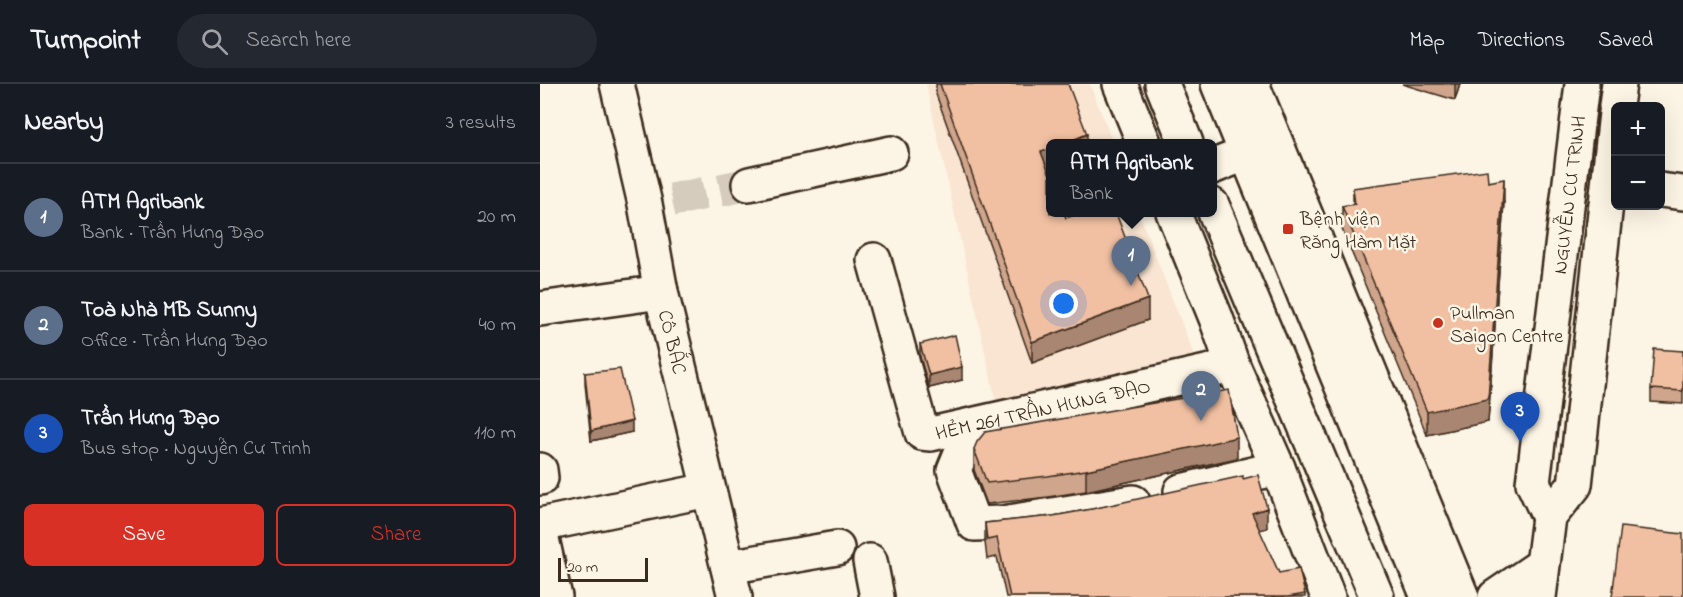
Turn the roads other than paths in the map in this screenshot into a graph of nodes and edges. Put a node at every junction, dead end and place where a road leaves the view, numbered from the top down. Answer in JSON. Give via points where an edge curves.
{"nodes":[{"id":1,"x":617,"y":84,"type":"edge"},
{"id":2,"x":1120,"y":84,"type":"edge"},
{"id":3,"x":1162,"y":84,"type":"edge"},
{"id":4,"x":1218,"y":84,"type":"edge"},
{"id":5,"x":1252,"y":84,"type":"edge"},
{"id":6,"x":1582,"y":84,"type":"edge"},
{"id":7,"x":1619,"y":84,"type":"edge"},
{"id":8,"x":1617,"y":102,"type":"edge"},
{"id":9,"x":1142,"y":139,"type":"edge"},
{"id":10,"x":1184,"y":139,"type":"edge"},
{"id":11,"x":891,"y":153,"type":"dead end"},
{"id":12,"x":1246,"y":153,"type":"junction"},
{"id":13,"x":1217,"y":165,"type":"edge"},
{"id":14,"x":749,"y":184,"type":"tunnel mouth"},
{"id":15,"x":1665,"y":191,"type":"edge"},
{"id":16,"x":1611,"y":192,"type":"edge"},
{"id":17,"x":1683,"y":193,"type":"edge"},
{"id":18,"x":1217,"y":216,"type":"edge"},
{"id":19,"x":1175,"y":217,"type":"edge"},
{"id":20,"x":1291,"y":221,"type":"junction"},
{"id":21,"x":874,"y":260,"type":"dead end"},
{"id":22,"x":661,"y":292,"type":"junction"},
{"id":23,"x":1252,"y":300,"type":"junction"},
{"id":24,"x":540,"y":309,"type":"edge"},
{"id":25,"x":1216,"y":318,"type":"junction"},
{"id":26,"x":1239,"y":377,"type":"junction"},
{"id":27,"x":1306,"y":427,"type":"junction"},
{"id":28,"x":1383,"y":447,"type":"junction"},
{"id":29,"x":1273,"y":455,"type":"junction"},
{"id":30,"x":708,"y":490,"type":"junction"},
{"id":31,"x":1549,"y":517,"type":"junction"},
{"id":32,"x":540,"y":525,"type":"edge"},
{"id":33,"x":540,"y":530,"type":"edge"},
{"id":34,"x":837,"y":548,"type":"dead end"},
{"id":35,"x":870,"y":561,"type":"dead end"},
{"id":36,"x":1542,"y":565,"type":"junction"},
{"id":37,"x":731,"y":582,"type":"edge"},
{"id":38,"x":555,"y":597,"type":"edge"},
{"id":39,"x":877,"y":597,"type":"edge"},
{"id":40,"x":1329,"y":597,"type":"edge"},
{"id":41,"x":1377,"y":597,"type":"edge"},
{"id":42,"x":1428,"y":597,"type":"edge"},
{"id":43,"x":1462,"y":597,"type":"edge"},
{"id":44,"x":1495,"y":597,"type":"edge"},
{"id":45,"x":1539,"y":597,"type":"edge"}],
"edges":[{"from":1,"to":22,"type":"main road","name":"CÔ BẮC","via":[[658,202]]},
{"from":2,"to":9,"type":"main road"},
{"from":3,"to":10,"type":"main road"},
{"from":4,"to":12,"type":"main road"},
{"from":5,"to":20,"type":"main road"},
{"from":6,"to":31,"type":"main road","name":"NGUYỄN CƯ TRINH","via":[[1533,483]]},
{"from":7,"to":8,"type":"main road","name":"NGUYỄN CƯ TRINH"},
{"from":11,"to":14,"type":"main road"},
{"from":12,"to":13,"type":"main road"},
{"from":12,"to":20,"type":"main road"},
{"from":15,"to":17,"type":"main road"},
{"from":16,"to":31,"type":"main road","name":"NGUYỄN CƯ TRINH","via":[[1575,485]]},
{"from":18,"to":23,"type":"main road"},
{"from":19,"to":25,"type":"main road"},
{"from":20,"to":28,"type":"main road"},
{"from":21,"to":26,"type":"main road","name":"HẺM 261 TRẦN HƯNG ĐẠO","via":[[922,434]]},
{"from":22,"to":24,"type":"main road"},
{"from":22,"to":30,"type":"main road","name":"CÔ BẮC"},
{"from":23,"to":25,"type":"main road"},
{"from":23,"to":27,"type":"main road"},
{"from":25,"to":26,"type":"main road"},
{"from":26,"to":29,"type":"main road"},
{"from":26,"to":29,"type":"main road","via":[[1221,394],[975,436],[954,470],[974,524],[1118,505]]},
{"from":27,"to":29,"type":"main road"},
{"from":27,"to":41,"type":"main road"},
{"from":28,"to":42,"type":"main road"},
{"from":28,"to":43,"type":"main road"},
{"from":29,"to":40,"type":"main road"},
{"from":30,"to":32,"type":"main road"},
{"from":30,"to":37,"type":"main road","name":"CÔ BẮC"},
{"from":31,"to":36,"type":"main road"},
{"from":33,"to":38,"type":"main road"},
{"from":34,"to":37,"type":"main road"},
{"from":35,"to":39,"type":"main road"},
{"from":36,"to":44,"type":"main road"},
{"from":36,"to":45,"type":"main road"}]}
